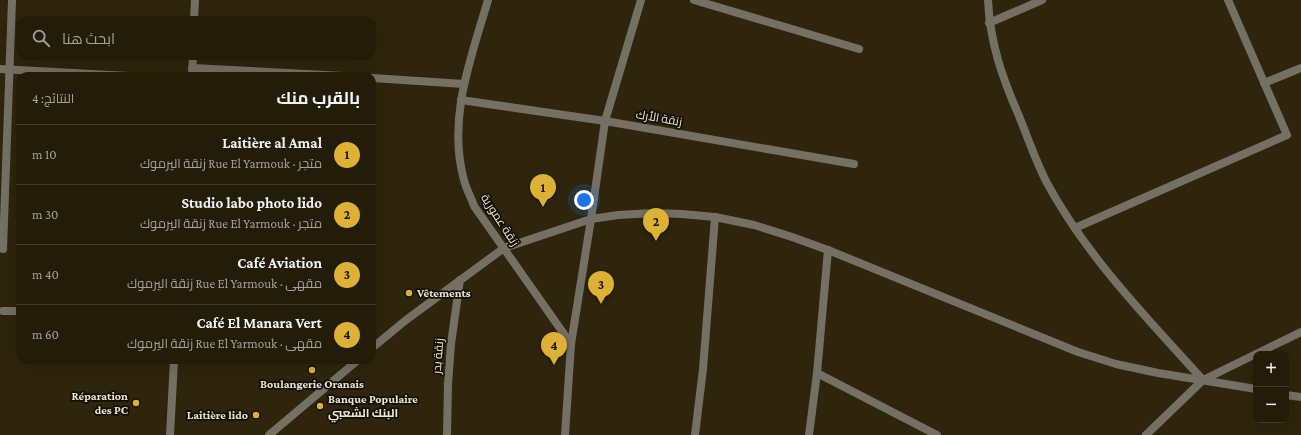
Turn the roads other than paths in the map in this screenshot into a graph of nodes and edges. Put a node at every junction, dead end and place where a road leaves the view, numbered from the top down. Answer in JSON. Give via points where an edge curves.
{"nodes":[{"id":1,"x":12,"y":0,"type":"edge"},
{"id":2,"x":195,"y":0,"type":"edge"},
{"id":3,"x":488,"y":0,"type":"edge"},
{"id":4,"x":641,"y":0,"type":"edge"},
{"id":5,"x":694,"y":0,"type":"edge"},
{"id":6,"x":988,"y":0,"type":"edge"},
{"id":7,"x":1042,"y":0,"type":"edge"},
{"id":8,"x":1228,"y":0,"type":"edge"},
{"id":9,"x":194,"y":16,"type":"edge"},
{"id":10,"x":989,"y":23,"type":"junction"},
{"id":11,"x":859,"y":49,"type":"dead end"},
{"id":12,"x":193,"y":60,"type":"edge"},
{"id":13,"x":1301,"y":68,"type":"edge"},
{"id":14,"x":4,"y":69,"type":"edge"},
{"id":15,"x":58,"y":72,"type":"edge"},
{"id":16,"x":192,"y":72,"type":"edge"},
{"id":17,"x":376,"y":78,"type":"edge"},
{"id":18,"x":1264,"y":83,"type":"junction"},
{"id":19,"x":464,"y":84,"type":"junction"},
{"id":20,"x":461,"y":100,"type":"junction"},
{"id":21,"x":604,"y":121,"type":"junction"},
{"id":22,"x":854,"y":164,"type":"dead end"},
{"id":23,"x":715,"y":217,"type":"junction"},
{"id":24,"x":591,"y":219,"type":"junction"},
{"id":25,"x":1075,"y":228,"type":"junction"},
{"id":26,"x":504,"y":248,"type":"junction"},
{"id":27,"x":3,"y":249,"type":"dead end"},
{"id":28,"x":828,"y":250,"type":"junction"},
{"id":29,"x":460,"y":280,"type":"junction"},
{"id":30,"x":3,"y":311,"type":"dead end"},
{"id":31,"x":16,"y":311,"type":"edge"},
{"id":32,"x":1301,"y":332,"type":"edge"},
{"id":33,"x":571,"y":344,"type":"junction"},
{"id":34,"x":376,"y":345,"type":"edge"},
{"id":35,"x":1262,"y":351,"type":"edge"},
{"id":36,"x":1253,"y":355,"type":"edge"},
{"id":37,"x":174,"y":364,"type":"edge"},
{"id":38,"x":353,"y":364,"type":"edge"},
{"id":39,"x":816,"y":373,"type":"junction"},
{"id":40,"x":1203,"y":380,"type":"junction"},
{"id":41,"x":1253,"y":389,"type":"edge"},
{"id":42,"x":1289,"y":395,"type":"edge"},
{"id":43,"x":1301,"y":397,"type":"edge"},
{"id":44,"x":170,"y":435,"type":"edge"},
{"id":45,"x":269,"y":435,"type":"edge"},
{"id":46,"x":447,"y":435,"type":"edge"},
{"id":47,"x":564,"y":435,"type":"edge"},
{"id":48,"x":695,"y":435,"type":"edge"},
{"id":49,"x":809,"y":435,"type":"edge"},
{"id":50,"x":937,"y":435,"type":"edge"},
{"id":51,"x":1146,"y":435,"type":"edge"}],
"edges":[{"from":1,"to":14,"type":"street"},
{"from":2,"to":9,"type":"street"},
{"from":3,"to":19,"type":"street","name":"زنقة عمورية"},
{"from":4,"to":21,"type":"street"},
{"from":5,"to":11,"type":"street"},
{"from":6,"to":10,"type":"street"},
{"from":7,"to":10,"type":"street"},
{"from":8,"to":18,"type":"street"},
{"from":10,"to":25,"type":"street","via":[[1002,77],[1047,183]]},
{"from":12,"to":16,"type":"street"},
{"from":13,"to":18,"type":"street"},
{"from":14,"to":15,"type":"street"},
{"from":14,"to":27,"type":"street"},
{"from":17,"to":19,"type":"street"},
{"from":18,"to":25,"type":"street","via":[[1287,135]]},
{"from":19,"to":20,"type":"street","name":"زنقة عمورية"},
{"from":20,"to":21,"type":"street","name":"زنقة الأرك"},
{"from":20,"to":26,"type":"street","name":"زنقة عمورية","via":[[458,133],[459,159],[464,182],[474,206]]},
{"from":21,"to":22,"type":"street","name":"زنقة الأرك"},
{"from":21,"to":24,"type":"street"},
{"from":23,"to":24,"type":"street","via":[[653,213]]},
{"from":23,"to":28,"type":"street","via":[[754,225]]},
{"from":23,"to":48,"type":"street"},
{"from":24,"to":26,"type":"street"},
{"from":24,"to":33,"type":"street"},
{"from":25,"to":40,"type":"street","via":[[1093,255],[1131,301]]},
{"from":26,"to":29,"type":"street"},
{"from":26,"to":33,"type":"street","name":"زنقة عمورية"},
{"from":28,"to":39,"type":"street"},
{"from":28,"to":40,"type":"street","via":[[1078,352],[1116,364]]},
{"from":29,"to":34,"type":"street"},
{"from":29,"to":46,"type":"street","name":"زنقة بدر","via":[[451,344]]},
{"from":30,"to":31,"type":"street"},
{"from":32,"to":35,"type":"street"},
{"from":33,"to":47,"type":"street"},
{"from":36,"to":40,"type":"street"},
{"from":37,"to":44,"type":"street"},
{"from":38,"to":45,"type":"street"},
{"from":39,"to":49,"type":"street"},
{"from":39,"to":50,"type":"street"},
{"from":40,"to":41,"type":"street"},
{"from":40,"to":51,"type":"street"},
{"from":42,"to":43,"type":"street"}]}
